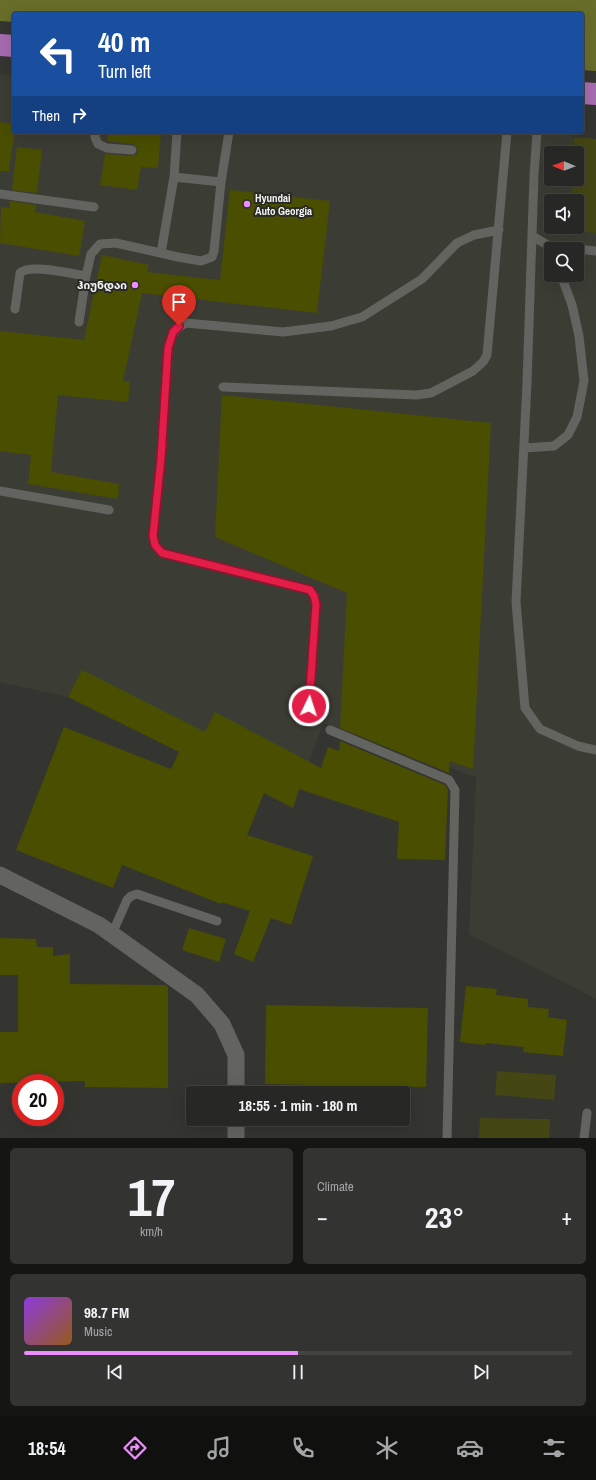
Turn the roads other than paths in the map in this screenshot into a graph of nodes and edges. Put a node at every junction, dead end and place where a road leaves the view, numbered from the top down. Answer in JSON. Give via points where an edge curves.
{"nodes":[{"id":1,"x":0,"y":45,"type":"edge"},
{"id":2,"x":12,"y":46,"type":"edge"},
{"id":3,"x":584,"y":93,"type":"edge"},
{"id":4,"x":596,"y":94,"type":"edge"},
{"id":5,"x":95,"y":134,"type":"edge"},
{"id":6,"x":177,"y":134,"type":"edge"},
{"id":7,"x":229,"y":134,"type":"edge"},
{"id":8,"x":507,"y":134,"type":"edge"},
{"id":9,"x":537,"y":134,"type":"edge"},
{"id":10,"x":132,"y":150,"type":"dead end"},
{"id":11,"x":174,"y":177,"type":"junction"},
{"id":12,"x":221,"y":182,"type":"junction"},
{"id":13,"x":0,"y":194,"type":"edge"},
{"id":14,"x":94,"y":207,"type":"dead end"},
{"id":15,"x":499,"y":230,"type":"junction"},
{"id":16,"x":532,"y":236,"type":"junction"},
{"id":17,"x":544,"y":243,"type":"edge"},
{"id":18,"x":584,"y":250,"type":"edge"},
{"id":19,"x":596,"y":251,"type":"edge"},
{"id":20,"x":161,"y":253,"type":"junction"},
{"id":21,"x":86,"y":276,"type":"junction"},
{"id":22,"x":564,"y":282,"type":"edge"},
{"id":23,"x":15,"y":309,"type":"dead end"},
{"id":24,"x":79,"y":322,"type":"dead end"},
{"id":25,"x":223,"y":387,"type":"dead end"},
{"id":26,"x":524,"y":448,"type":"junction"},
{"id":27,"x":0,"y":491,"type":"edge"},
{"id":28,"x":109,"y":510,"type":"dead end"},
{"id":29,"x":309,"y":706,"type":"dead end"},
{"id":30,"x":330,"y":730,"type":"dead end"},
{"id":31,"x":596,"y":750,"type":"edge"},
{"id":32,"x":0,"y":875,"type":"edge"},
{"id":33,"x":217,"y":921,"type":"dead end"},
{"id":34,"x":112,"y":934,"type":"junction"},
{"id":35,"x":236,"y":1086,"type":"edge"},
{"id":36,"x":587,"y":1113,"type":"dead end"},
{"id":37,"x":236,"y":1126,"type":"edge"},
{"id":38,"x":236,"y":1138,"type":"edge"},
{"id":39,"x":447,"y":1138,"type":"edge"},
{"id":40,"x":584,"y":1138,"type":"edge"}],
"edges":[{"from":1,"to":2,"type":"highway"},
{"from":3,"to":4,"type":"highway"},
{"from":5,"to":10,"type":"lane","via":[[98,144],[107,148]]},
{"from":6,"to":11,"type":"lane"},
{"from":7,"to":12,"type":"lane"},
{"from":8,"to":15,"type":"lane"},
{"from":9,"to":16,"type":"lane"},
{"from":11,"to":12,"type":"lane"},
{"from":11,"to":20,"type":"lane"},
{"from":12,"to":20,"type":"lane","via":[[212,257],[200,261]]},
{"from":13,"to":14,"type":"lane"},
{"from":15,"to":25,"type":"lane","via":[[487,355],[473,371],[431,392],[416,395]]},
{"from":15,"to":29,"type":"lane","via":[[474,235],[457,243],[422,279],[362,317],[331,326],[283,332],[186,323],[179,326],[170,339],[153,536],[155,545],[162,553],[310,590],[316,604]]},
{"from":16,"to":17,"type":"lane"},
{"from":16,"to":26,"type":"lane"},
{"from":18,"to":19,"type":"lane"},
{"from":20,"to":21,"type":"lane","via":[[116,243],[100,244],[91,254]]},
{"from":21,"to":23,"type":"lane","via":[[35,268],[23,270],[20,272]]},
{"from":21,"to":24,"type":"lane"},
{"from":22,"to":26,"type":"lane","via":[[579,336],[584,381],[577,417],[568,435],[554,446]]},
{"from":26,"to":31,"type":"lane","via":[[516,602],[525,708],[540,729],[578,746]]},
{"from":27,"to":28,"type":"lane"},
{"from":30,"to":39,"type":"lane","via":[[449,780],[455,790]]},
{"from":32,"to":34,"type":"street"},
{"from":33,"to":34,"type":"lane","via":[[137,894],[127,900]]},
{"from":34,"to":35,"type":"street","via":[[197,995],[222,1024],[236,1055]]},
{"from":36,"to":40,"type":"lane"},
{"from":37,"to":38,"type":"street"}]}
